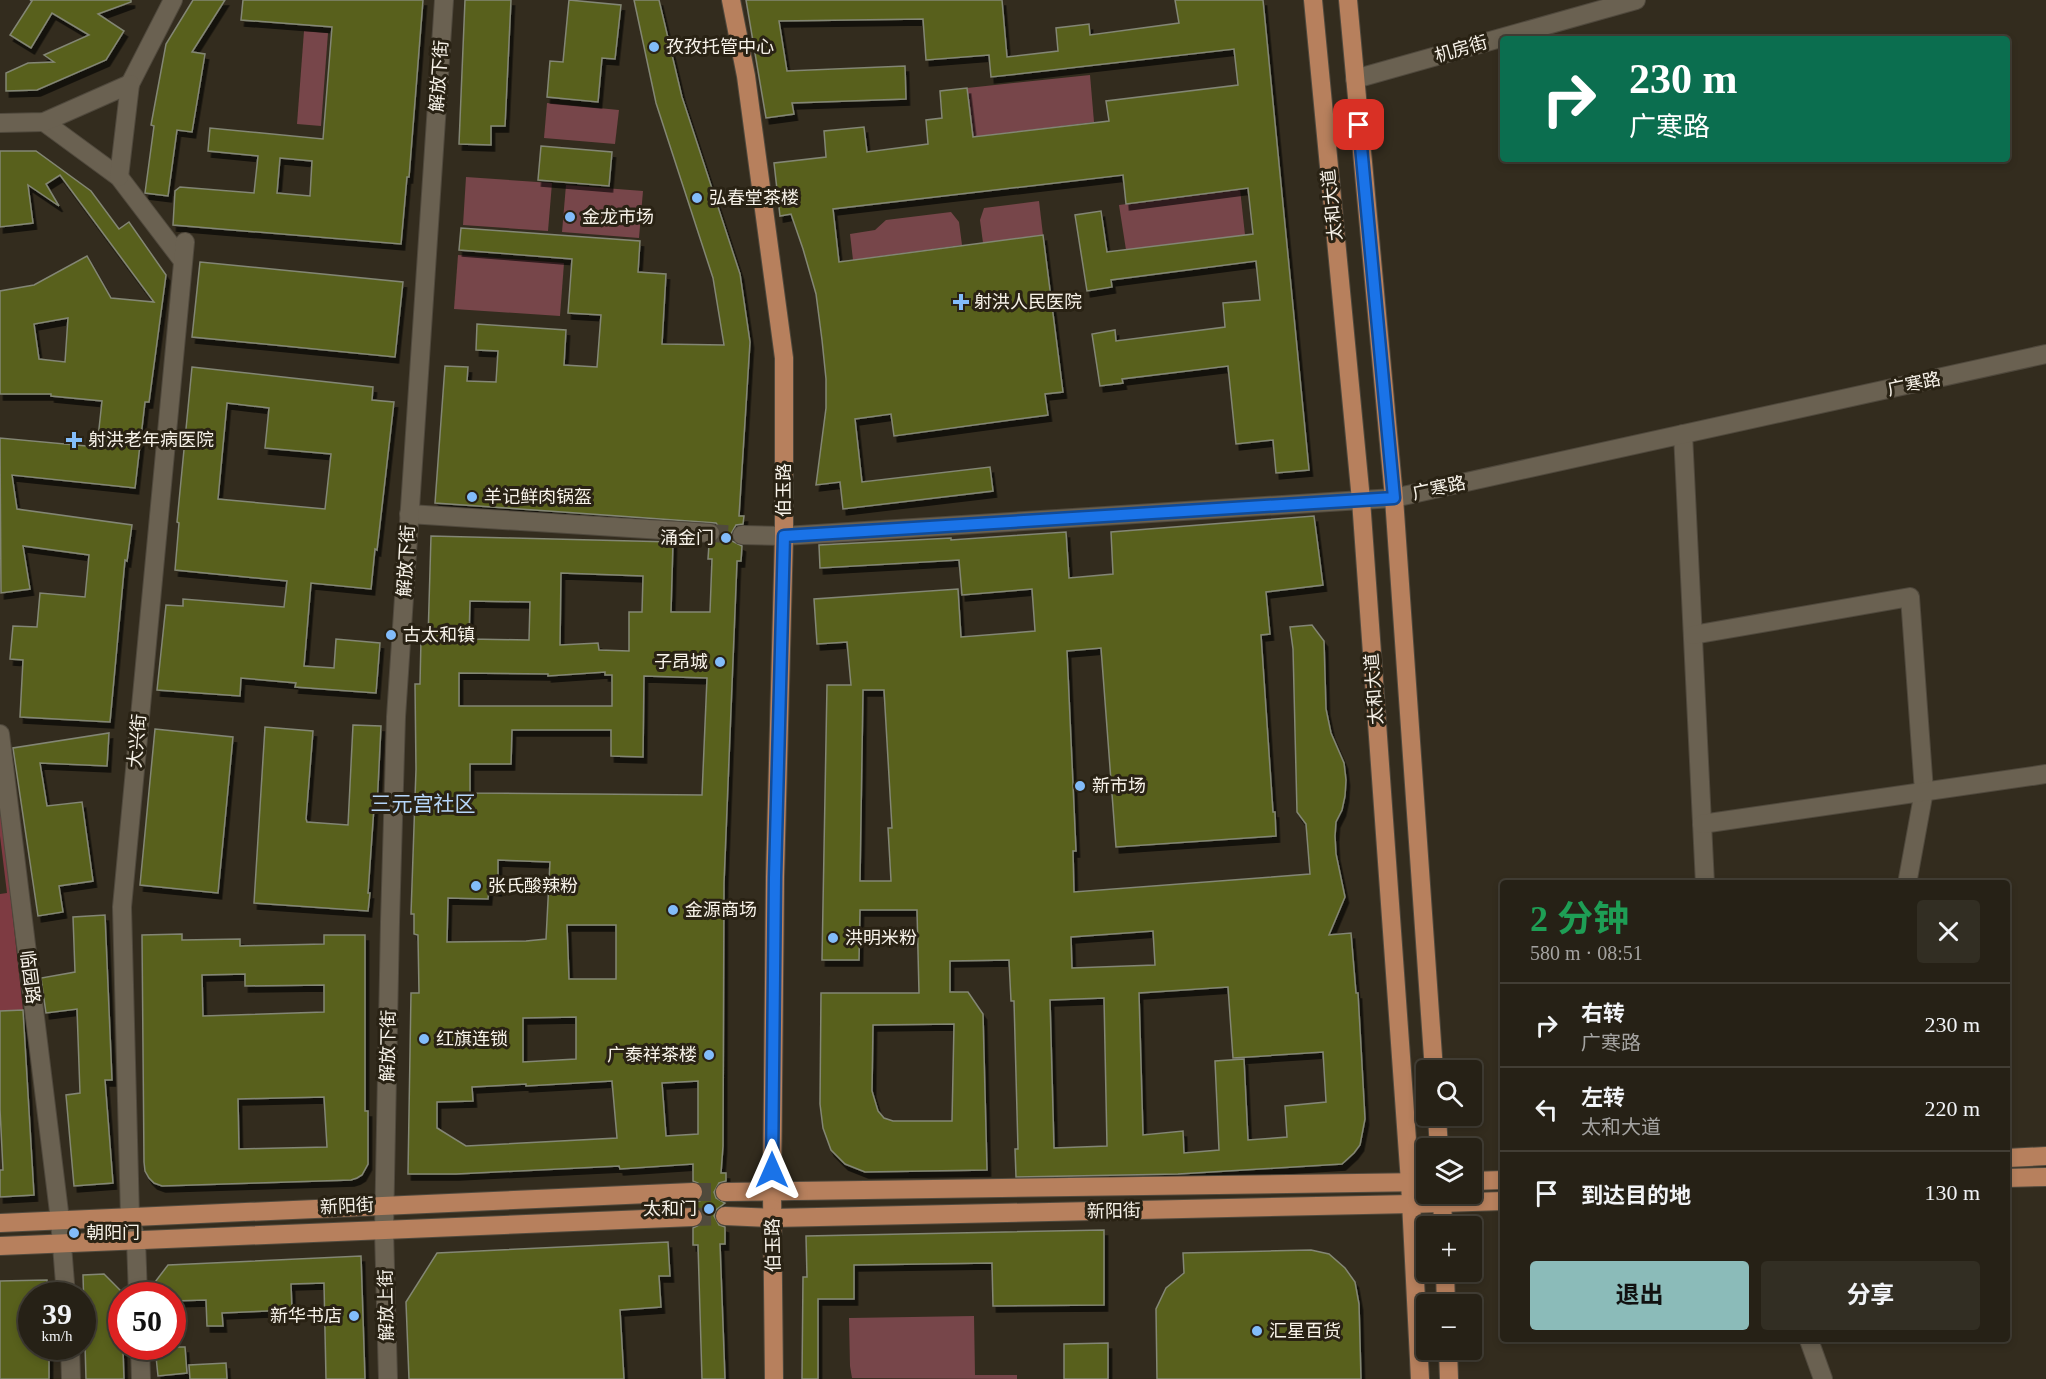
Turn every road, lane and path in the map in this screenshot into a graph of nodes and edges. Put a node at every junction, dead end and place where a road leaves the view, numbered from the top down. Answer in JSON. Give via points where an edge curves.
{"nodes":[{"id":1,"x":173,"y":0,"type":"edge"},
{"id":2,"x":444,"y":0,"type":"edge"},
{"id":3,"x":731,"y":0,"type":"edge"},
{"id":4,"x":1313,"y":0,"type":"edge"},
{"id":5,"x":1348,"y":0,"type":"edge"},
{"id":6,"x":1636,"y":0,"type":"edge"},
{"id":7,"x":1507,"y":36,"type":"edge"},
{"id":8,"x":1500,"y":38,"type":"edge"},
{"id":9,"x":1354,"y":79,"type":"junction"},
{"id":10,"x":130,"y":84,"type":"junction"},
{"id":11,"x":44,"y":122,"type":"junction"},
{"id":12,"x":0,"y":123,"type":"edge"},
{"id":13,"x":119,"y":177,"type":"junction"},
{"id":14,"x":185,"y":242,"type":"dead end"},
{"id":15,"x":183,"y":261,"type":"junction"},
{"id":16,"x":2046,"y":354,"type":"edge"},
{"id":17,"x":1683,"y":434,"type":"junction"},
{"id":18,"x":1394,"y":498,"type":"junction"},
{"id":19,"x":1361,"y":500,"type":"junction"},
{"id":20,"x":409,"y":514,"type":"junction"},
{"id":21,"x":710,"y":533,"type":"tunnel mouth"},
{"id":22,"x":742,"y":535,"type":"tunnel mouth"},
{"id":23,"x":784,"y":536,"type":"junction"},
{"id":24,"x":1693,"y":635,"type":"junction"},
{"id":25,"x":0,"y":734,"type":"edge"},
{"id":26,"x":2046,"y":774,"type":"edge"},
{"id":27,"x":1924,"y":791,"type":"junction"},
{"id":28,"x":1702,"y":824,"type":"junction"},
{"id":29,"x":1705,"y":880,"type":"edge"},
{"id":30,"x":1908,"y":880,"type":"edge"},
{"id":31,"x":1433,"y":1060,"type":"edge"},
{"id":32,"x":2046,"y":1156,"type":"edge"},
{"id":33,"x":1416,"y":1158,"type":"edge"},
{"id":34,"x":2010,"y":1158,"type":"edge"},
{"id":35,"x":2046,"y":1177,"type":"edge"},
{"id":36,"x":2010,"y":1179,"type":"edge"},
{"id":37,"x":1500,"y":1180,"type":"edge"},
{"id":38,"x":1482,"y":1181,"type":"edge"},
{"id":39,"x":1416,"y":1182,"type":"edge"},
{"id":40,"x":1416,"y":1188,"type":"edge"},
{"id":41,"x":693,"y":1192,"type":"tunnel mouth"},
{"id":42,"x":725,"y":1192,"type":"tunnel mouth"},
{"id":43,"x":772,"y":1192,"type":"junction"},
{"id":44,"x":1482,"y":1200,"type":"edge"},
{"id":45,"x":1500,"y":1201,"type":"edge"},
{"id":46,"x":1416,"y":1203,"type":"edge"},
{"id":47,"x":385,"y":1204,"type":"junction"},
{"id":48,"x":1411,"y":1204,"type":"junction"},
{"id":49,"x":725,"y":1216,"type":"tunnel mouth"},
{"id":50,"x":130,"y":1217,"type":"junction"},
{"id":51,"x":693,"y":1217,"type":"tunnel mouth"},
{"id":52,"x":773,"y":1218,"type":"junction"},
{"id":53,"x":60,"y":1220,"type":"junction"},
{"id":54,"x":0,"y":1223,"type":"edge"},
{"id":55,"x":384,"y":1230,"type":"junction"},
{"id":56,"x":136,"y":1240,"type":"junction"},
{"id":57,"x":62,"y":1244,"type":"junction"},
{"id":58,"x":0,"y":1246,"type":"edge"},
{"id":59,"x":65,"y":1282,"type":"edge"},
{"id":60,"x":138,"y":1282,"type":"edge"},
{"id":61,"x":1810,"y":1342,"type":"edge"},
{"id":62,"x":70,"y":1360,"type":"edge"},
{"id":63,"x":140,"y":1360,"type":"edge"},
{"id":64,"x":1448,"y":1360,"type":"edge"},
{"id":65,"x":71,"y":1379,"type":"edge"},
{"id":66,"x":141,"y":1379,"type":"edge"},
{"id":67,"x":388,"y":1379,"type":"edge"},
{"id":68,"x":774,"y":1379,"type":"edge"},
{"id":69,"x":1420,"y":1379,"type":"edge"},
{"id":70,"x":1449,"y":1379,"type":"edge"},
{"id":71,"x":1823,"y":1379,"type":"edge"}],
"edges":[{"from":1,"to":10,"type":"street"},
{"from":2,"to":20,"type":"street","name":"解放下街"},
{"from":3,"to":23,"type":"main road","name":"伯玉路","via":[[746,76],[783,343]]},
{"from":4,"to":19,"type":"main road","name":"太和大道"},
{"from":5,"to":9,"type":"main road","name":"太和大道"},
{"from":6,"to":7,"type":"street","name":"机房街"},
{"from":8,"to":9,"type":"street","name":"机房街"},
{"from":9,"to":18,"type":"main road","name":"太和大道"},
{"from":10,"to":11,"type":"street"},
{"from":10,"to":13,"type":"street"},
{"from":11,"to":12,"type":"street"},
{"from":11,"to":13,"type":"street"},
{"from":13,"to":15,"type":"street"},
{"from":14,"to":15,"type":"street","name":"大兴街"},
{"from":15,"to":50,"type":"street","name":"大兴街","via":[[122,907]]},
{"from":16,"to":17,"type":"street","name":"广寒路"},
{"from":17,"to":18,"type":"street","name":"广寒路"},
{"from":17,"to":24,"type":"street"},
{"from":18,"to":19,"type":"street","name":"广寒路"},
{"from":18,"to":31,"type":"main road","name":"太和大道"},
{"from":19,"to":23,"type":"street","name":"广寒路"},
{"from":19,"to":33,"type":"main road","name":"太和大道"},
{"from":20,"to":21,"type":"street"},
{"from":20,"to":47,"type":"street","name":"解放下街","via":[[396,717]]},
{"from":22,"to":23,"type":"street","name":"广寒路"},
{"from":23,"to":43,"type":"main road","name":"伯玉路","via":[[775,855]]},
{"from":24,"to":27,"type":"street","via":[[1910,597]]},
{"from":24,"to":28,"type":"street"},
{"from":25,"to":53,"type":"street","name":"临园路"},
{"from":26,"to":27,"type":"street"},
{"from":27,"to":28,"type":"street"},
{"from":27,"to":30,"type":"street"},
{"from":28,"to":29,"type":"street"},
{"from":32,"to":34,"type":"main road"},
{"from":35,"to":36,"type":"main road"},
{"from":37,"to":38,"type":"main road"},
{"from":39,"to":43,"type":"main road","name":"新阳街"},
{"from":40,"to":48,"type":"main road","name":"太和大道"},
{"from":41,"to":47,"type":"main road","name":"新阳街"},
{"from":42,"to":43,"type":"main road","name":"新阳街"},
{"from":43,"to":52,"type":"main road","name":"伯玉路"},
{"from":44,"to":45,"type":"main road","name":"新阳街"},
{"from":46,"to":48,"type":"main road","name":"新阳街"},
{"from":47,"to":50,"type":"main road","name":"新阳街"},
{"from":47,"to":55,"type":"street","name":"解放下街"},
{"from":48,"to":52,"type":"main road","name":"新阳街"},
{"from":48,"to":69,"type":"main road","name":"太和大道"},
{"from":49,"to":52,"type":"main road","name":"新阳街"},
{"from":50,"to":53,"type":"main road","name":"新阳街"},
{"from":50,"to":56,"type":"street","name":"大兴街"},
{"from":51,"to":55,"type":"main road","name":"新阳街"},
{"from":52,"to":68,"type":"main road","name":"伯玉路"},
{"from":53,"to":54,"type":"main road","name":"新阳街"},
{"from":53,"to":57,"type":"street","name":"临园路"},
{"from":55,"to":56,"type":"main road","name":"新阳街"},
{"from":55,"to":67,"type":"street","name":"解放上街"},
{"from":56,"to":57,"type":"main road","name":"新阳街"},
{"from":56,"to":60,"type":"street","name":"大兴街"},
{"from":57,"to":58,"type":"main road","name":"新阳街"},
{"from":57,"to":59,"type":"street","name":"临园路"},
{"from":61,"to":71,"type":"street"},
{"from":62,"to":65,"type":"street"},
{"from":63,"to":66,"type":"street"},
{"from":64,"to":70,"type":"main road"}]}
